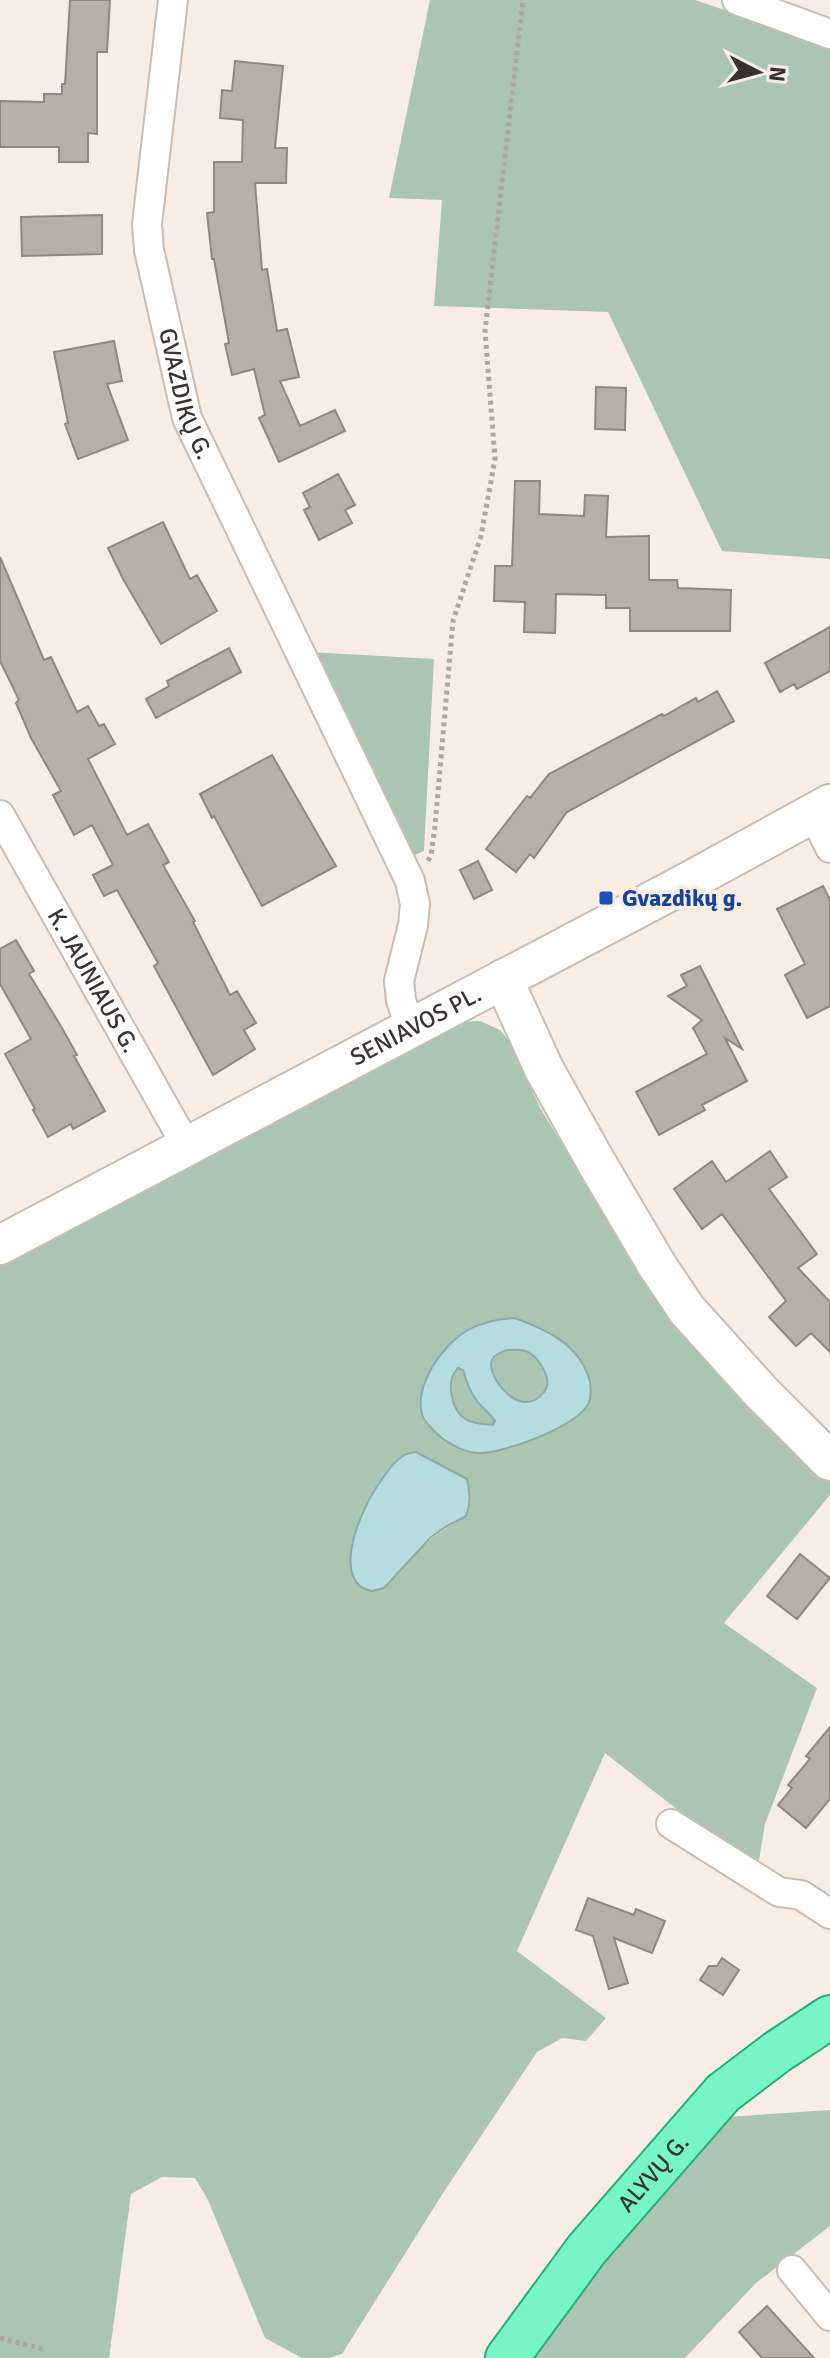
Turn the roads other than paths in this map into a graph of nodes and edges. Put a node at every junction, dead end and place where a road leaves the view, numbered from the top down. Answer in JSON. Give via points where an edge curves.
{"nodes":[{"id":1,"x":173,"y":0,"type":"edge"},
{"id":2,"x":737,"y":0,"type":"edge"},
{"id":3,"x":830,"y":34,"type":"edge"},
{"id":4,"x":821,"y":808,"type":"edge"},
{"id":5,"x":0,"y":815,"type":"edge"},
{"id":6,"x":830,"y":848,"type":"edge"},
{"id":7,"x":503,"y":979,"type":"junction"},
{"id":8,"x":410,"y":1028,"type":"junction"},
{"id":9,"x":187,"y":1147,"type":"junction"},
{"id":10,"x":0,"y":1245,"type":"edge"},
{"id":11,"x":830,"y":1461,"type":"edge"},
{"id":12,"x":671,"y":1824,"type":"dead end"},
{"id":13,"x":830,"y":1914,"type":"edge"},
{"id":14,"x":830,"y":2017,"type":"edge"},
{"id":15,"x":792,"y":2270,"type":"dead end"},
{"id":16,"x":830,"y":2316,"type":"edge"},
{"id":17,"x":507,"y":2358,"type":"edge"}],
"edges":[{"from":1,"to":8,"type":"street","name":"GVAZDIKŲ G.","via":[[147,224],[187,418],[410,881],[413,925],[399,981]]},
{"from":2,"to":3,"type":"street"},
{"from":4,"to":6,"type":"street"},
{"from":4,"to":7,"type":"main road","name":"SENIAVOS PL."},
{"from":5,"to":9,"type":"street","name":"K. JAUNIAUS G."},
{"from":7,"to":8,"type":"main road","name":"SENIAVOS PL."},
{"from":7,"to":11,"type":"main road","via":[[551,1082],[665,1278],[687,1310]]},
{"from":8,"to":9,"type":"main road","name":"SENIAVOS PL."},
{"from":9,"to":10,"type":"main road","name":"SENIAVOS PL."},
{"from":12,"to":13,"type":"street","via":[[779,1892],[801,1895]]},
{"from":14,"to":17,"type":"main road","name":"ALYVŲ G.","via":[[723,2093],[587,2249]]},
{"from":15,"to":16,"type":"street"}]}
